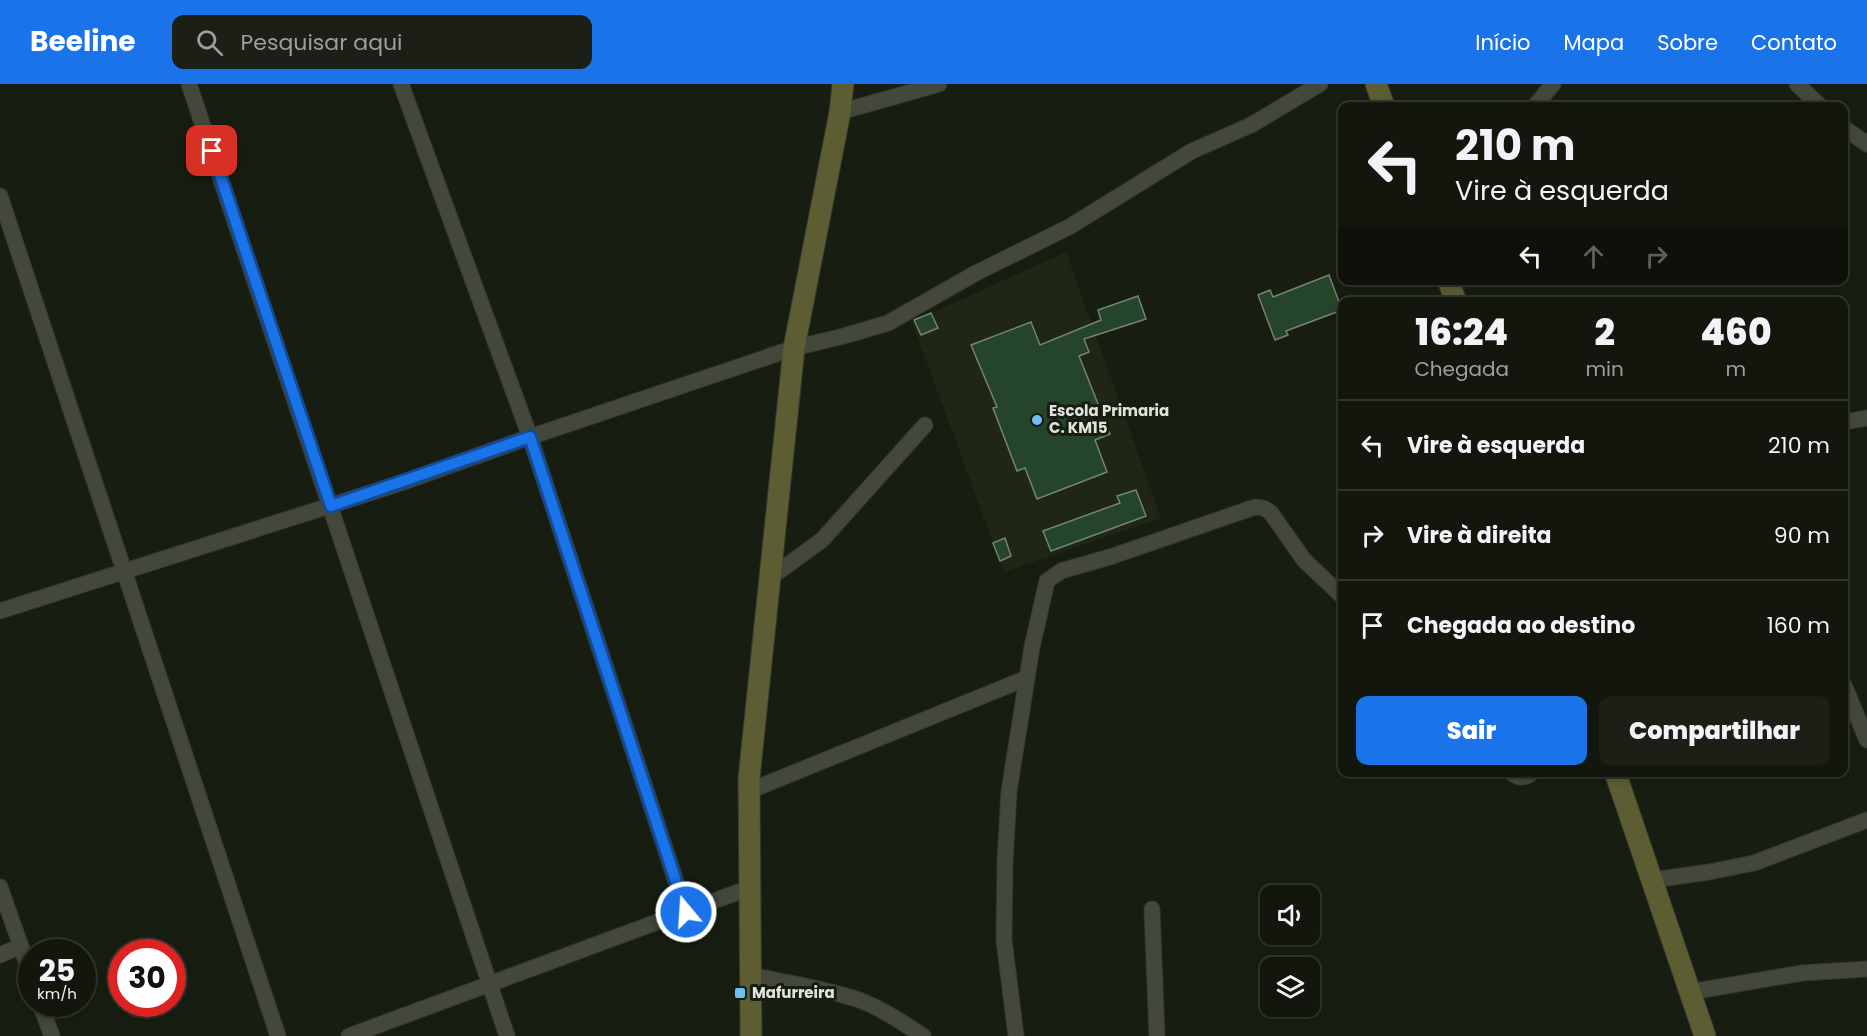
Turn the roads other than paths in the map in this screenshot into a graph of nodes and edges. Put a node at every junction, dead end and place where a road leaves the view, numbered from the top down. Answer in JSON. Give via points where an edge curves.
{"nodes":[{"id":1,"x":189,"y":84,"type":"edge"},
{"id":2,"x":402,"y":84,"type":"edge"},
{"id":3,"x":843,"y":84,"type":"edge"},
{"id":4,"x":939,"y":84,"type":"edge"},
{"id":5,"x":1320,"y":84,"type":"edge"},
{"id":6,"x":1376,"y":84,"type":"edge"},
{"id":7,"x":1553,"y":84,"type":"edge"},
{"id":8,"x":1797,"y":84,"type":"edge"},
{"id":9,"x":1383,"y":102,"type":"edge"},
{"id":10,"x":1538,"y":102,"type":"edge"},
{"id":11,"x":1816,"y":102,"type":"edge"},
{"id":12,"x":840,"y":112,"type":"junction"},
{"id":13,"x":1848,"y":131,"type":"edge"},
{"id":14,"x":1867,"y":144,"type":"edge"},
{"id":15,"x":0,"y":196,"type":"edge"},
{"id":16,"x":794,"y":348,"type":"junction"},
{"id":17,"x":1867,"y":418,"type":"edge"},
{"id":18,"x":1848,"y":422,"type":"edge"},
{"id":19,"x":925,"y":425,"type":"dead end"},
{"id":20,"x":530,"y":437,"type":"junction"},
{"id":21,"x":331,"y":506,"type":"junction"},
{"id":22,"x":124,"y":573,"type":"junction"},
{"id":23,"x":771,"y":577,"type":"junction"},
{"id":24,"x":1338,"y":592,"type":"edge"},
{"id":25,"x":0,"y":611,"type":"edge"},
{"id":26,"x":1027,"y":678,"type":"junction"},
{"id":27,"x":1848,"y":694,"type":"edge"},
{"id":28,"x":1867,"y":740,"type":"edge"},
{"id":29,"x":1617,"y":777,"type":"edge"},
{"id":30,"x":749,"y":791,"type":"junction"},
{"id":31,"x":1867,"y":820,"type":"edge"},
{"id":32,"x":1653,"y":880,"type":"junction"},
{"id":33,"x":0,"y":887,"type":"edge"},
{"id":34,"x":749,"y":888,"type":"junction"},
{"id":35,"x":1152,"y":909,"type":"dead end"},
{"id":36,"x":686,"y":912,"type":"junction"},
{"id":37,"x":19,"y":939,"type":"edge"},
{"id":38,"x":18,"y":947,"type":"edge"},
{"id":39,"x":0,"y":955,"type":"edge"},
{"id":40,"x":1867,"y":969,"type":"edge"},
{"id":41,"x":751,"y":975,"type":"junction"},
{"id":42,"x":490,"y":982,"type":"junction"},
{"id":43,"x":1690,"y":992,"type":"junction"},
{"id":44,"x":45,"y":1017,"type":"edge"},
{"id":45,"x":52,"y":1036,"type":"edge"},
{"id":46,"x":278,"y":1036,"type":"edge"},
{"id":47,"x":349,"y":1036,"type":"edge"},
{"id":48,"x":507,"y":1036,"type":"edge"},
{"id":49,"x":751,"y":1036,"type":"edge"},
{"id":50,"x":923,"y":1036,"type":"edge"},
{"id":51,"x":1016,"y":1036,"type":"edge"},
{"id":52,"x":1157,"y":1036,"type":"edge"},
{"id":53,"x":1706,"y":1036,"type":"edge"}],
"edges":[{"from":1,"to":21,"type":"street"},
{"from":2,"to":20,"type":"street"},
{"from":3,"to":12,"type":"street"},
{"from":4,"to":12,"type":"street"},
{"from":5,"to":16,"type":"street","via":[[1251,125],[1192,151],[1069,227],[888,323]]},
{"from":6,"to":9,"type":"street"},
{"from":7,"to":10,"type":"street"},
{"from":8,"to":11,"type":"street"},
{"from":12,"to":16,"type":"street"},
{"from":13,"to":14,"type":"street"},
{"from":15,"to":22,"type":"street"},
{"from":16,"to":20,"type":"street"},
{"from":16,"to":23,"type":"street"},
{"from":17,"to":18,"type":"street"},
{"from":19,"to":23,"type":"street","via":[[822,540]]},
{"from":20,"to":21,"type":"street"},
{"from":20,"to":36,"type":"street"},
{"from":21,"to":22,"type":"street"},
{"from":21,"to":42,"type":"street"},
{"from":22,"to":25,"type":"street"},
{"from":22,"to":46,"type":"street"},
{"from":23,"to":30,"type":"street"},
{"from":24,"to":26,"type":"street","via":[[1304,560],[1271,513],[1255,507],[1061,571],[1047,581]]},
{"from":26,"to":30,"type":"street"},
{"from":26,"to":51,"type":"street","via":[[1009,791],[1005,861],[1004,940]]},
{"from":27,"to":28,"type":"street"},
{"from":29,"to":32,"type":"street"},
{"from":30,"to":34,"type":"street"},
{"from":31,"to":32,"type":"street","via":[[1754,863]]},
{"from":32,"to":43,"type":"street"},
{"from":33,"to":37,"type":"street"},
{"from":34,"to":36,"type":"street"},
{"from":34,"to":41,"type":"street"},
{"from":35,"to":52,"type":"street"},
{"from":36,"to":42,"type":"street"},
{"from":38,"to":39,"type":"street"},
{"from":40,"to":43,"type":"street","via":[[1802,973]]},
{"from":41,"to":49,"type":"street"},
{"from":41,"to":50,"type":"street","via":[[860,1001]]},
{"from":42,"to":47,"type":"street"},
{"from":42,"to":48,"type":"street"},
{"from":43,"to":53,"type":"street"},
{"from":44,"to":45,"type":"street"}]}
